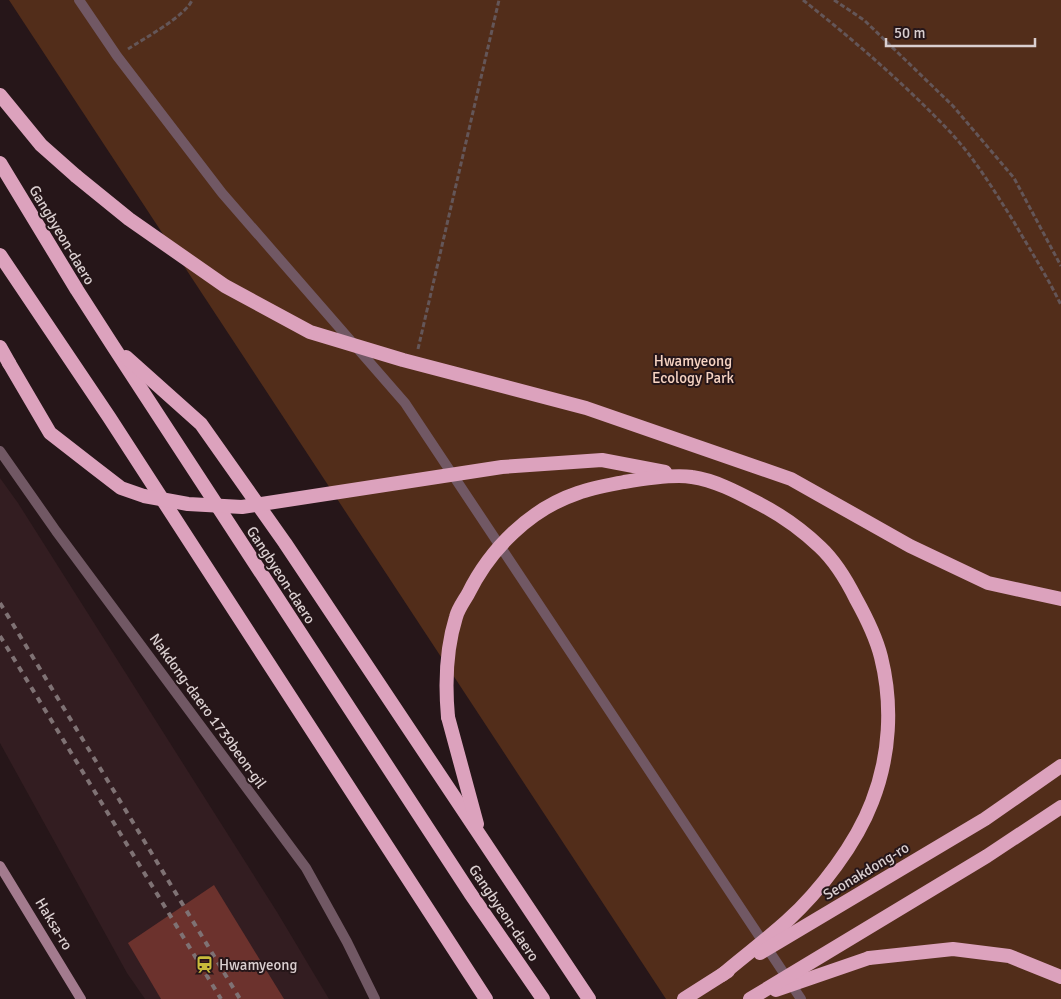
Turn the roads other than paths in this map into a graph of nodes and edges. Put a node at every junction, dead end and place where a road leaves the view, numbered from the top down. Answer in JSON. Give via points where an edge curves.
{"nodes":[{"id":1,"x":79,"y":0,"type":"edge"},
{"id":2,"x":0,"y":95,"type":"edge"},
{"id":3,"x":0,"y":163,"type":"edge"},
{"id":4,"x":0,"y":255,"type":"edge"},
{"id":5,"x":113,"y":346,"type":"junction"},
{"id":6,"x":0,"y":347,"type":"edge"},
{"id":7,"x":0,"y":451,"type":"edge"},
{"id":8,"x":692,"y":477,"type":"junction"},
{"id":9,"x":1061,"y":599,"type":"edge"},
{"id":10,"x":1061,"y":766,"type":"edge"},
{"id":11,"x":1061,"y":807,"type":"edge"},
{"id":12,"x":481,"y":836,"type":"junction"},
{"id":13,"x":0,"y":866,"type":"edge"},
{"id":14,"x":722,"y":975,"type":"junction"},
{"id":15,"x":1061,"y":977,"type":"edge"},
{"id":16,"x":82,"y":999,"type":"edge"},
{"id":17,"x":375,"y":999,"type":"edge"},
{"id":18,"x":486,"y":999,"type":"edge"},
{"id":19,"x":543,"y":999,"type":"edge"},
{"id":20,"x":589,"y":999,"type":"edge"},
{"id":21,"x":684,"y":999,"type":"edge"},
{"id":22,"x":751,"y":999,"type":"edge"},
{"id":23,"x":801,"y":999,"type":"edge"}],
"edges":[{"from":1,"to":23,"type":"street","via":[[117,56],[222,193],[405,403]]},
{"from":2,"to":9,"type":"highway","bridge":true,"via":[[41,145],[129,219],[225,286],[310,332],[402,360],[586,408],[792,479],[910,546],[988,583]]},
{"from":3,"to":5,"type":"highway","name":"Gangbyeon-daero"},
{"from":4,"to":18,"type":"highway","via":[[109,417]]},
{"from":5,"to":12,"type":"highway","via":[[201,424],[285,543]]},
{"from":5,"to":19,"type":"highway","name":"Gangbyeon-daero","via":[[459,877]]},
{"from":6,"to":8,"type":"highway","bridge":true,"via":[[50,433],[121,488],[144,496],[188,504],[242,507],[502,467],[602,460]]},
{"from":7,"to":17,"type":"street","name":"Nakdong-daero 1739beon-gil","via":[[306,868]]},
{"from":8,"to":12,"type":"highway","bridge":true,"via":[[645,478],[576,493],[540,511],[505,539],[477,576],[456,616],[446,689],[448,717]]},
{"from":8,"to":14,"type":"highway","bridge":true,"via":[[731,489],[789,520],[822,549],[848,582],[868,622],[881,656],[887,695],[885,762],[872,803],[851,845],[788,920]]},
{"from":10,"to":14,"type":"highway","name":"Seonakdong-ro","bridge":true,"via":[[986,819]]},
{"from":11,"to":22,"type":"highway","bridge":true,"via":[[987,856]]},
{"from":12,"to":20,"type":"highway"},
{"from":13,"to":16,"type":"main road","name":"Haksa-ro"},
{"from":14,"to":21,"type":"highway","name":"Seonakdong-ro","bridge":true},
{"from":15,"to":22,"type":"highway","bridge":true,"via":[[1009,956],[953,949],[869,958]]}]}
